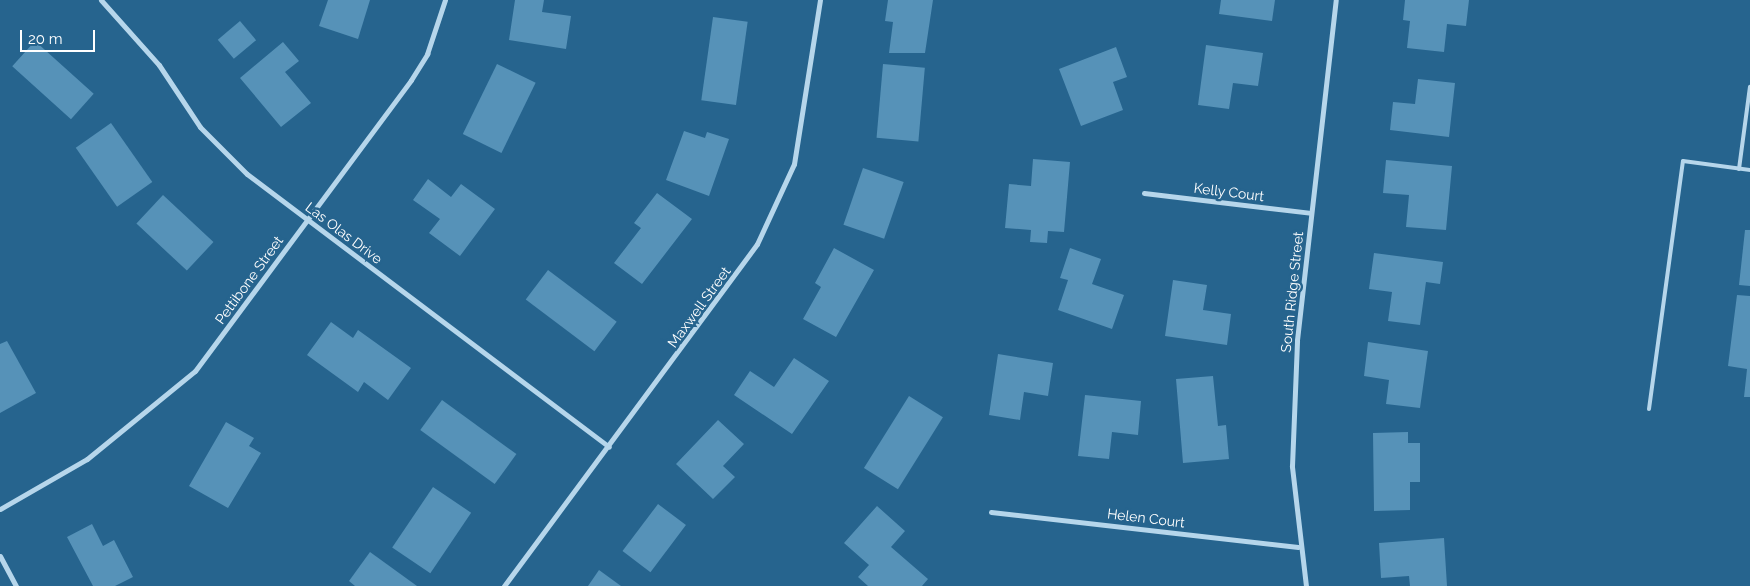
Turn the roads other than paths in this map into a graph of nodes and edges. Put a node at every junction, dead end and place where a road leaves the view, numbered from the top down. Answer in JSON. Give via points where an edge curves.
{"nodes":[{"id":1,"x":101,"y":0,"type":"edge"},
{"id":2,"x":445,"y":0,"type":"edge"},
{"id":3,"x":820,"y":0,"type":"edge"},
{"id":4,"x":1336,"y":0,"type":"edge"},
{"id":5,"x":1750,"y":87,"type":"edge"},
{"id":6,"x":1739,"y":169,"type":"junction"},
{"id":7,"x":1750,"y":170,"type":"edge"},
{"id":8,"x":1144,"y":193,"type":"dead end"},
{"id":9,"x":1311,"y":213,"type":"junction"},
{"id":10,"x":307,"y":219,"type":"junction"},
{"id":11,"x":1649,"y":409,"type":"dead end"},
{"id":12,"x":609,"y":447,"type":"junction"},
{"id":13,"x":0,"y":509,"type":"edge"},
{"id":14,"x":992,"y":512,"type":"dead end"},
{"id":15,"x":1298,"y":547,"type":"junction"},
{"id":16,"x":0,"y":556,"type":"edge"},
{"id":17,"x":16,"y":586,"type":"edge"},
{"id":18,"x":504,"y":586,"type":"edge"},
{"id":19,"x":1306,"y":586,"type":"edge"}],
"edges":[{"from":1,"to":10,"type":"street","name":"Las Olas Drive","via":[[138,39],[222,151]]},
{"from":2,"to":10,"type":"street","name":"Pettibone Street","via":[[430,46],[411,80]]},
{"from":3,"to":12,"type":"street","name":"Maxwell Street","via":[[804,119],[777,206],[733,280]]},
{"from":4,"to":9,"type":"street","name":"South Ridge Street"},
{"from":5,"to":6,"type":"lane"},
{"from":6,"to":7,"type":"lane"},
{"from":6,"to":11,"type":"lane","via":[[1682,161]]},
{"from":8,"to":9,"type":"street","name":"Kelly Court"},
{"from":9,"to":15,"type":"street","name":"South Ridge Street","via":[[1297,340],[1292,466]]},
{"from":10,"to":12,"type":"street","name":"Las Olas Drive"},
{"from":10,"to":13,"type":"street","name":"Pettibone Street","via":[[195,371],[86,459]]},
{"from":12,"to":18,"type":"street","name":"Maxwell Street"},
{"from":14,"to":15,"type":"street","name":"Helen Court"},
{"from":15,"to":19,"type":"street","name":"South Ridge Street"},
{"from":16,"to":17,"type":"street"}]}
